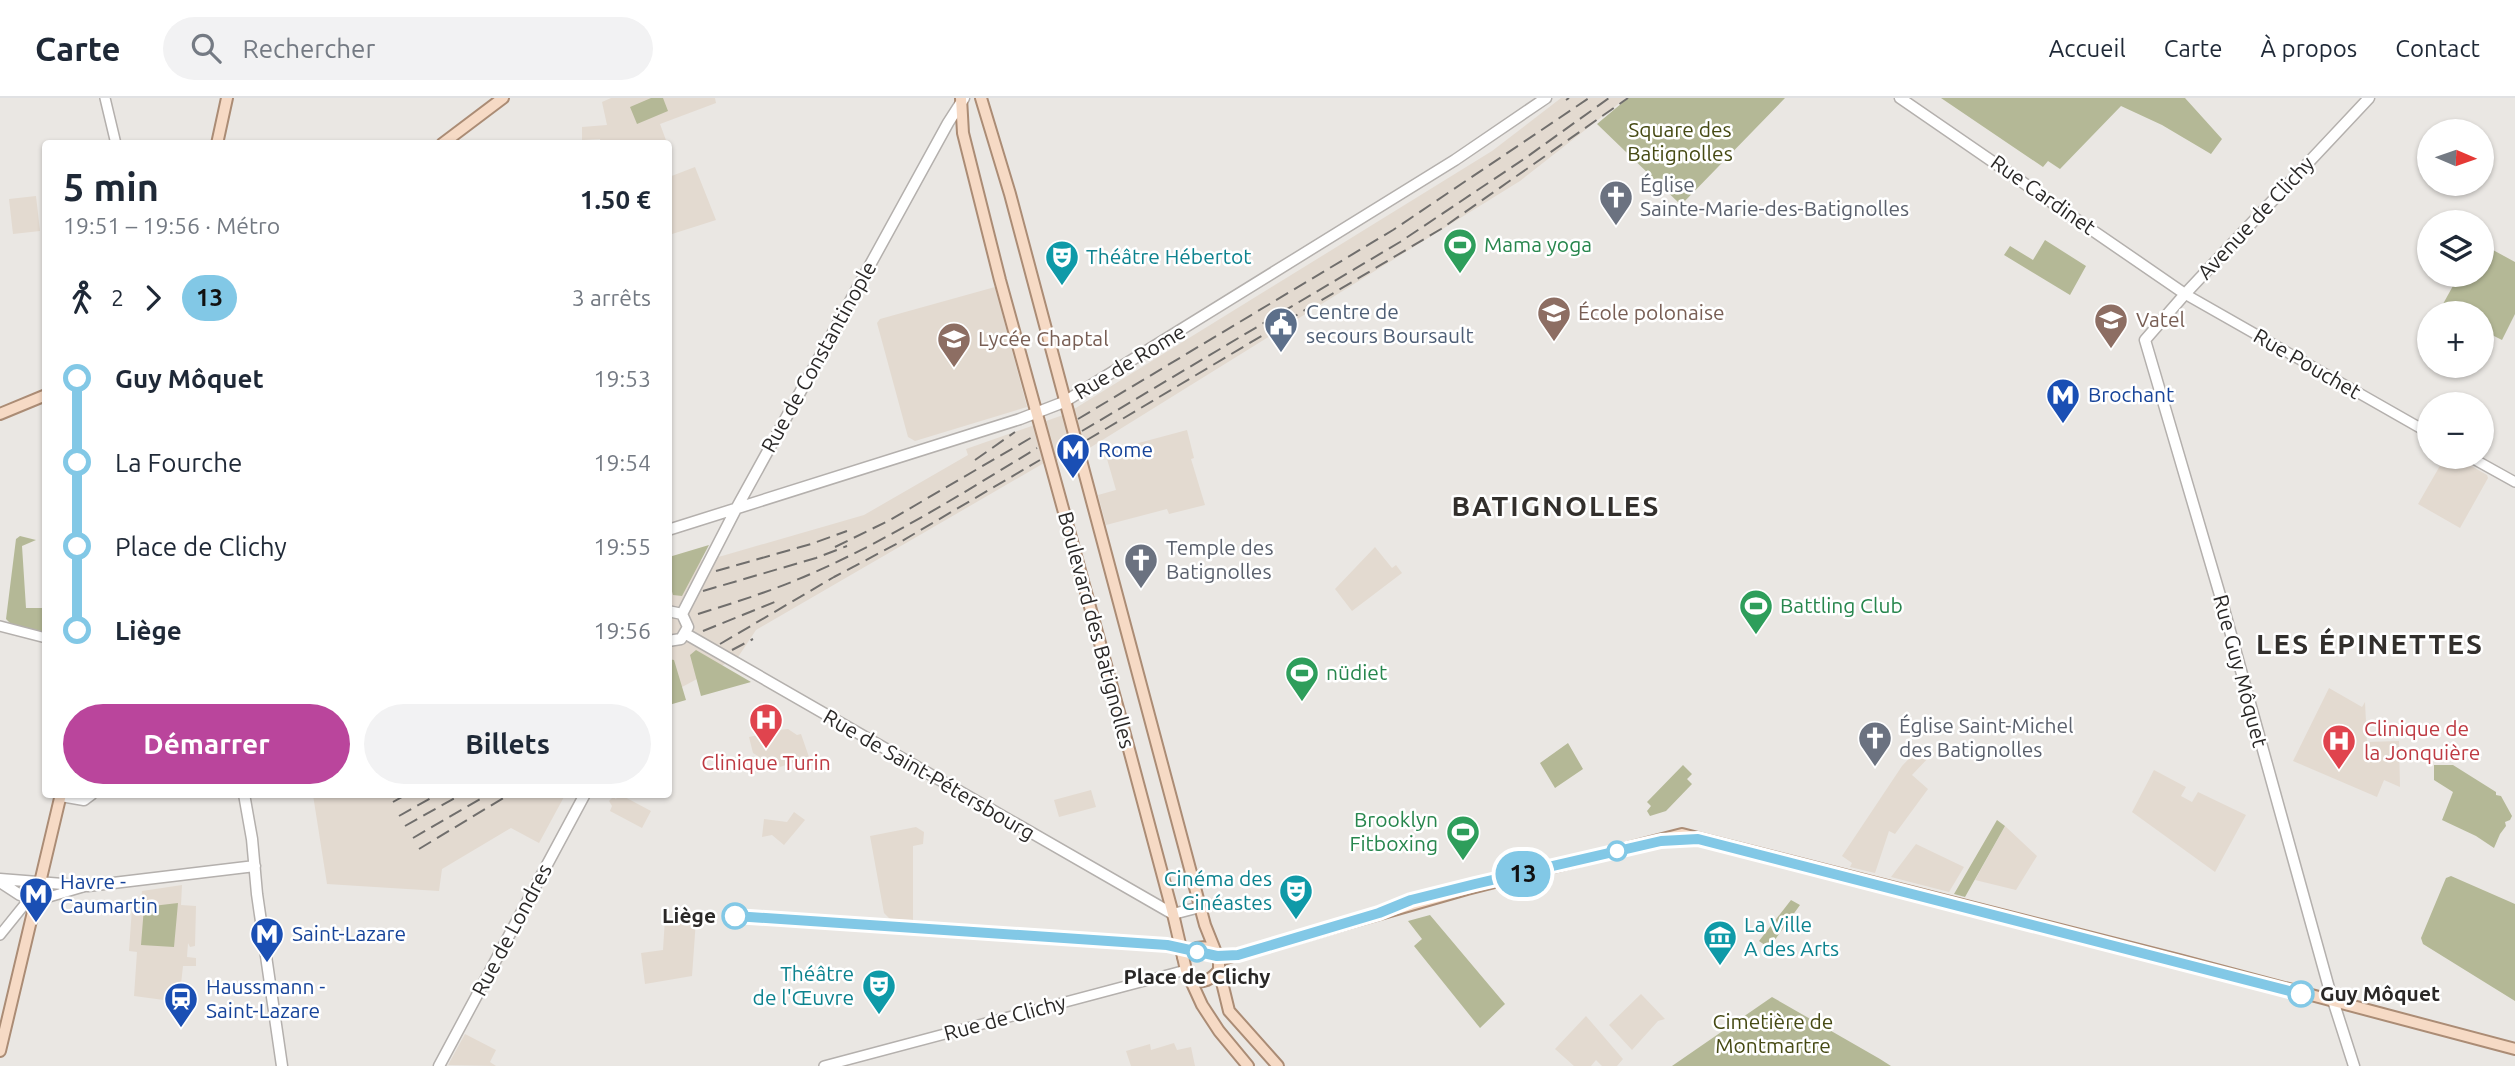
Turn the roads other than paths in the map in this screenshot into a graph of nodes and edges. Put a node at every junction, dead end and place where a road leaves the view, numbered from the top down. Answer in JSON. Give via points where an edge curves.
{"nodes":[{"id":1,"x":106,"y":98,"type":"edge"},
{"id":2,"x":227,"y":98,"type":"edge"},
{"id":3,"x":503,"y":98,"type":"edge"},
{"id":4,"x":981,"y":98,"type":"edge"},
{"id":5,"x":1546,"y":98,"type":"edge"},
{"id":6,"x":1900,"y":98,"type":"edge"},
{"id":7,"x":2369,"y":98,"type":"edge"},
{"id":8,"x":962,"y":99,"type":"edge"},
{"id":9,"x":115,"y":140,"type":"edge"},
{"id":10,"x":218,"y":140,"type":"edge"},
{"id":11,"x":447,"y":140,"type":"edge"},
{"id":12,"x":2185,"y":293,"type":"junction"},
{"id":13,"x":2145,"y":340,"type":"joint"},
{"id":14,"x":42,"y":397,"type":"edge"},
{"id":15,"x":1064,"y":402,"type":"junction"},
{"id":16,"x":1037,"y":413,"type":"junction"},
{"id":17,"x":0,"y":414,"type":"edge"},
{"id":18,"x":2417,"y":426,"type":"edge"},
{"id":19,"x":2492,"y":469,"type":"edge"},
{"id":20,"x":2515,"y":482,"type":"edge"},
{"id":21,"x":736,"y":509,"type":"junction"},
{"id":22,"x":672,"y":529,"type":"edge"},
{"id":23,"x":672,"y":612,"type":"edge"},
{"id":24,"x":682,"y":614,"type":"junction"},
{"id":25,"x":0,"y":626,"type":"edge"},
{"id":26,"x":685,"y":634,"type":"junction"},
{"id":27,"x":42,"y":637,"type":"edge"},
{"id":28,"x":672,"y":641,"type":"edge"},
{"id":29,"x":60,"y":798,"type":"edge"},
{"id":30,"x":245,"y":798,"type":"edge"},
{"id":31,"x":583,"y":798,"type":"edge"},
{"id":32,"x":255,"y":866,"type":"junction"},
{"id":33,"x":0,"y":881,"type":"edge"},
{"id":34,"x":88,"y":886,"type":"junction"},
{"id":35,"x":38,"y":891,"type":"junction"},
{"id":36,"x":20,"y":895,"type":"junction"},
{"id":37,"x":23,"y":906,"type":"junction"},
{"id":38,"x":1200,"y":908,"type":"junction"},
{"id":39,"x":1173,"y":914,"type":"junction"},
{"id":40,"x":0,"y":935,"type":"edge"},
{"id":41,"x":1213,"y":949,"type":"junction"},
{"id":42,"x":1183,"y":958,"type":"junction"},
{"id":43,"x":1219,"y":965,"type":"junction"},
{"id":44,"x":1186,"y":970,"type":"junction"},
{"id":45,"x":1192,"y":981,"type":"junction"},
{"id":46,"x":2333,"y":1002,"type":"junction"},
{"id":47,"x":2515,"y":1049,"type":"edge"},
{"id":48,"x":0,"y":1051,"type":"edge"},
{"id":49,"x":282,"y":1066,"type":"edge"},
{"id":50,"x":439,"y":1066,"type":"edge"},
{"id":51,"x":824,"y":1066,"type":"edge"},
{"id":52,"x":1248,"y":1066,"type":"edge"},
{"id":53,"x":1278,"y":1066,"type":"edge"},
{"id":54,"x":2354,"y":1066,"type":"edge"}],
"edges":[{"from":1,"to":9,"type":"street"},
{"from":2,"to":10,"type":"main road"},
{"from":3,"to":11,"type":"main road"},
{"from":4,"to":15,"type":"main road","name":"Boulevard des Batignolles"},
{"from":5,"to":15,"type":"main road","name":"Rue de Rome","via":[[1455,160]]},
{"from":6,"to":12,"type":"main road","name":"Rue Cardinet"},
{"from":7,"to":12,"type":"main road","name":"Avenue de Clichy"},
{"from":8,"to":16,"type":"main road","name":"Boulevard des Batignolles","via":[[963,133]]},
{"from":8,"to":21,"type":"main road","name":"Rue de Constantinople"},
{"from":12,"to":13,"type":"main road","name":"Avenue de Clichy"},
{"from":12,"to":18,"type":"street","name":"Rue Pouchet"},
{"from":13,"to":46,"type":"main road","name":"Rue Guy Môquet"},
{"from":14,"to":17,"type":"main road"},
{"from":15,"to":16,"type":"main road","name":"Rue de Rome"},
{"from":15,"to":38,"type":"main road","name":"Boulevard des Batignolles"},
{"from":16,"to":21,"type":"main road","name":"Rue de Rome"},
{"from":16,"to":39,"type":"main road","name":"Boulevard des Batignolles"},
{"from":19,"to":20,"type":"street"},
{"from":21,"to":22,"type":"main road","name":"Rue de Rome"},
{"from":21,"to":24,"type":"main road","name":"Rue de Constantinople"},
{"from":23,"to":24,"type":"main road"},
{"from":24,"to":26,"type":"main road"},
{"from":25,"to":27,"type":"street"},
{"from":26,"to":28,"type":"main road"},
{"from":26,"to":39,"type":"main road","name":"Rue de Saint-Pétersbourg"},
{"from":29,"to":35,"type":"main road"},
{"from":30,"to":32,"type":"main road"},
{"from":31,"to":50,"type":"main road","name":"Rue de Londres"},
{"from":32,"to":34,"type":"main road"},
{"from":32,"to":49,"type":"main road"},
{"from":33,"to":35,"type":"main road"},
{"from":33,"to":36,"type":"main road"},
{"from":34,"to":35,"type":"main road"},
{"from":34,"to":35,"type":"street"},
{"from":35,"to":36,"type":"main road"},
{"from":35,"to":37,"type":"street"},
{"from":35,"to":48,"type":"main road"},
{"from":36,"to":37,"type":"street"},
{"from":37,"to":40,"type":"street"},
{"from":38,"to":39,"type":"main road"},
{"from":38,"to":41,"type":"main road"},
{"from":39,"to":42,"type":"main road"},
{"from":41,"to":42,"type":"main road","via":[[1192,950]]},
{"from":41,"to":43,"type":"main road"},
{"from":42,"to":44,"type":"main road"},
{"from":43,"to":45,"type":"main road","via":[[1213,978]]},
{"from":43,"to":46,"type":"main road","via":[[1467,889],[1682,834]]},
{"from":43,"to":53,"type":"main road","via":[[1229,1011]]},
{"from":44,"to":45,"type":"main road"},
{"from":44,"to":51,"type":"street","name":"Rue de Clichy"},
{"from":45,"to":52,"type":"main road","via":[[1219,1031]]},
{"from":46,"to":47,"type":"main road"},
{"from":46,"to":54,"type":"main road","name":"Rue Guy Môquet"}]}
